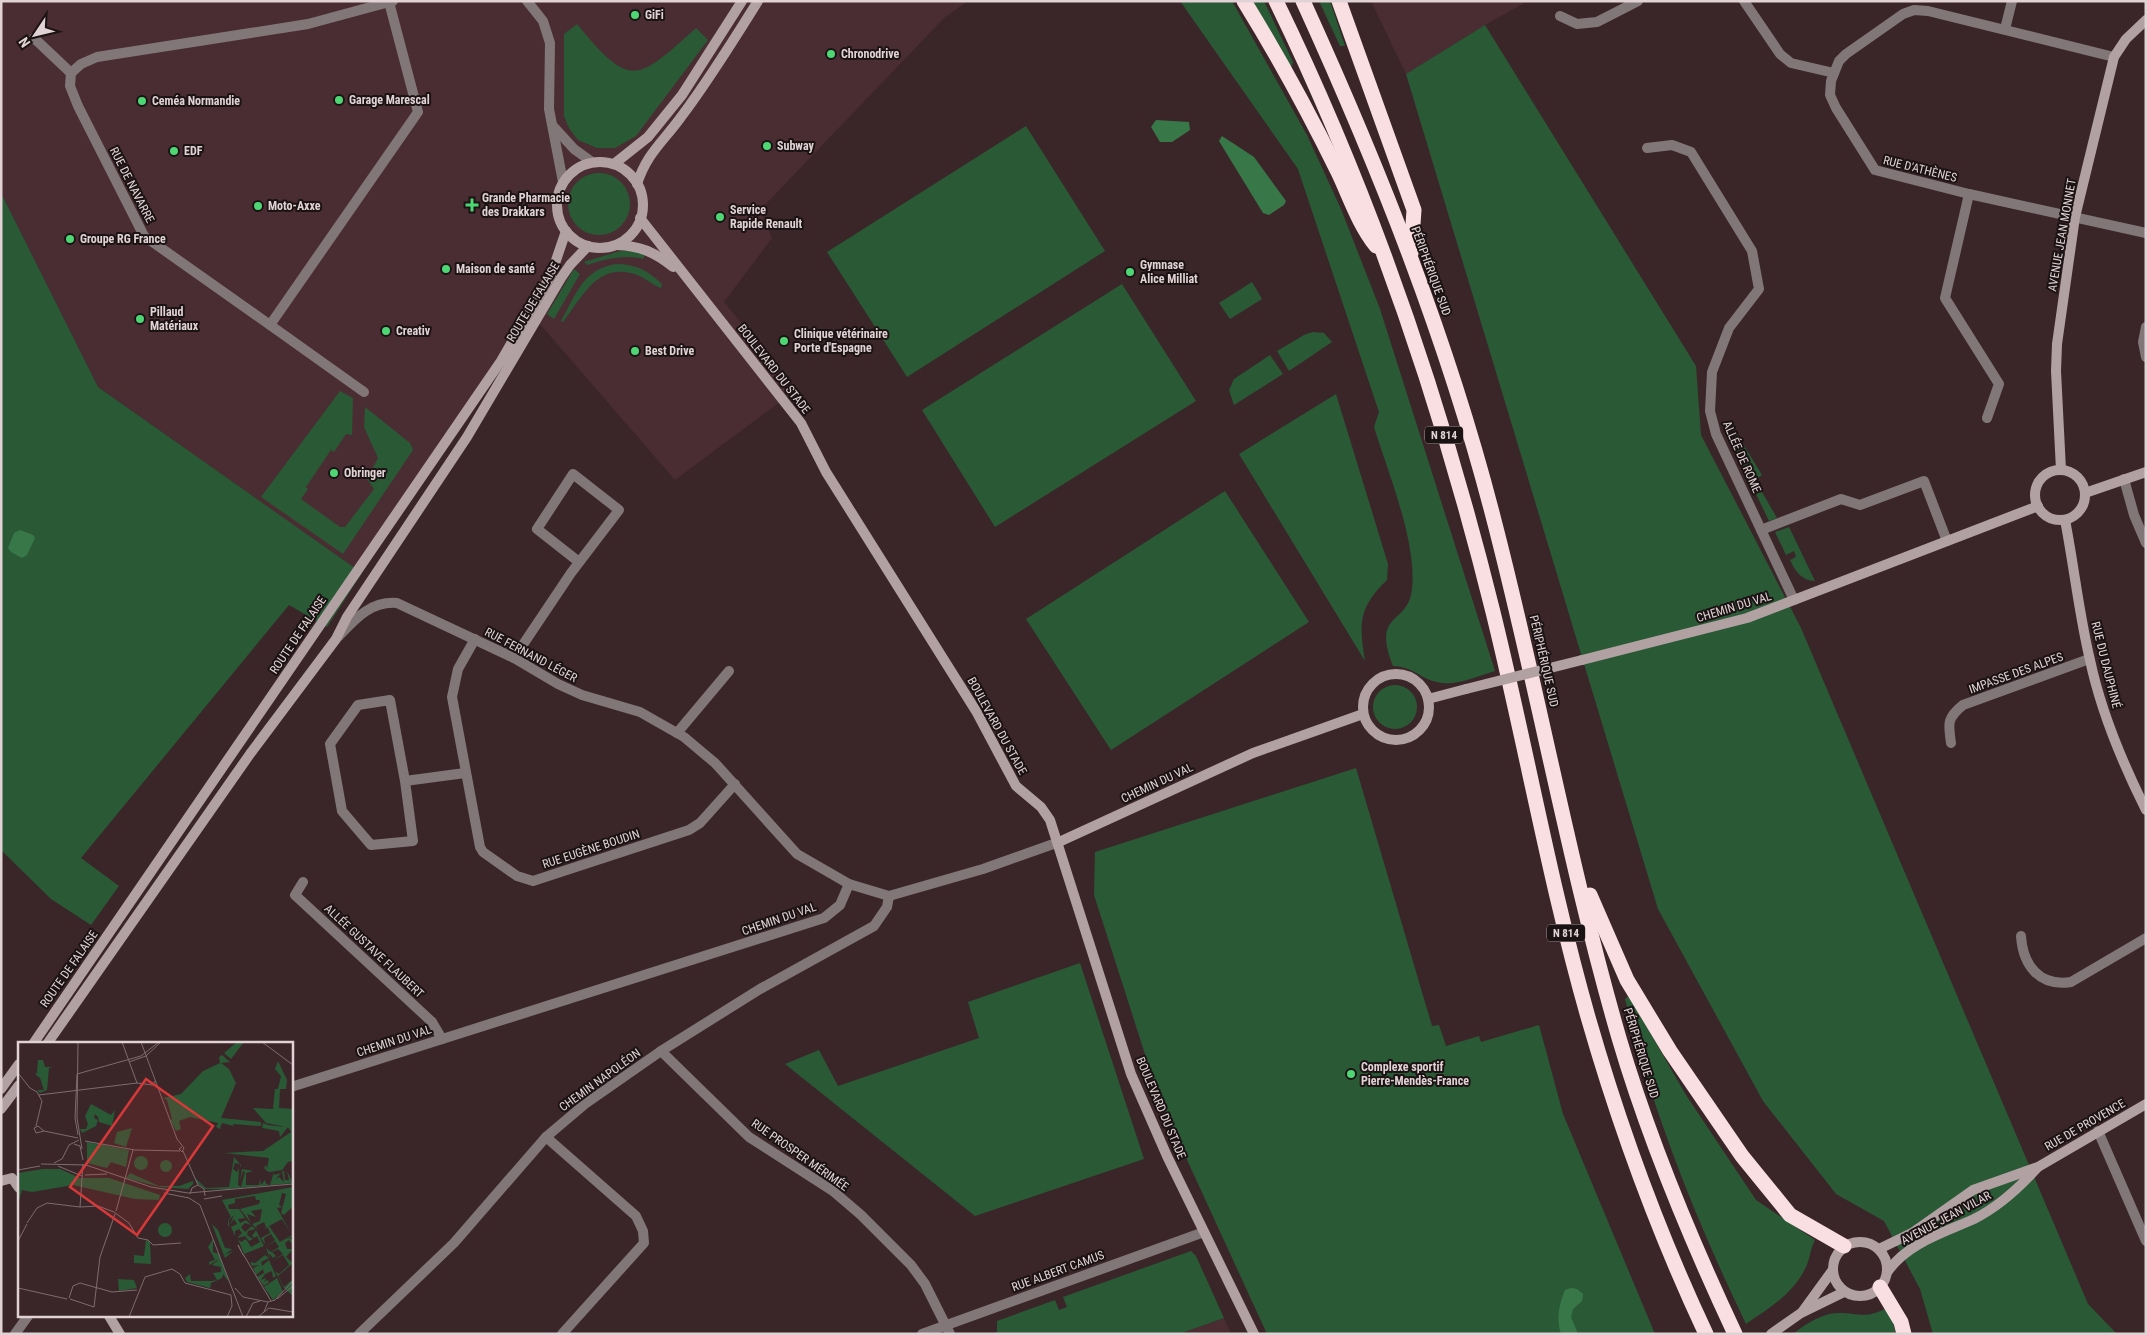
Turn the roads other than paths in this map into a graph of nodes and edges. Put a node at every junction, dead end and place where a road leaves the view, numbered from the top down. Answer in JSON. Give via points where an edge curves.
{"nodes":[{"id":1,"x":527,"y":1,"type":"edge"},
{"id":2,"x":742,"y":1,"type":"edge"},
{"id":3,"x":758,"y":1,"type":"edge"},
{"id":4,"x":1244,"y":1,"type":"edge"},
{"id":5,"x":1276,"y":1,"type":"edge"},
{"id":6,"x":1303,"y":1,"type":"edge"},
{"id":7,"x":1339,"y":1,"type":"edge"},
{"id":8,"x":1638,"y":1,"type":"edge"},
{"id":9,"x":1744,"y":1,"type":"edge"},
{"id":10,"x":2012,"y":1,"type":"edge"},
{"id":11,"x":391,"y":2,"type":"edge"},
{"id":12,"x":1560,"y":16,"type":"dead end"},
{"id":13,"x":2146,"y":20,"type":"edge"},
{"id":14,"x":2005,"y":29,"type":"junction"},
{"id":15,"x":34,"y":38,"type":"dead end"},
{"id":16,"x":2114,"y":57,"type":"junction"},
{"id":17,"x":71,"y":73,"type":"junction"},
{"id":18,"x":1834,"y":73,"type":"junction"},
{"id":19,"x":552,"y":125,"type":"junction"},
{"id":20,"x":1647,"y":148,"type":"dead end"},
{"id":21,"x":592,"y":162,"type":"junction"},
{"id":22,"x":614,"y":164,"type":"junction"},
{"id":23,"x":563,"y":182,"type":"junction"},
{"id":24,"x":637,"y":184,"type":"junction"},
{"id":25,"x":1969,"y":194,"type":"junction"},
{"id":26,"x":2075,"y":217,"type":"junction"},
{"id":27,"x":640,"y":218,"type":"junction"},
{"id":28,"x":566,"y":231,"type":"junction"},
{"id":29,"x":2146,"y":232,"type":"edge"},
{"id":30,"x":616,"y":245,"type":"junction"},
{"id":31,"x":588,"y":246,"type":"junction"},
{"id":32,"x":1410,"y":257,"type":"junction"},
{"id":33,"x":1387,"y":261,"type":"junction"},
{"id":34,"x":687,"y":279,"type":"junction"},
{"id":35,"x":270,"y":325,"type":"junction"},
{"id":36,"x":2146,"y":327,"type":"edge"},
{"id":37,"x":2146,"y":357,"type":"edge"},
{"id":38,"x":364,"y":392,"type":"dead end"},
{"id":39,"x":1987,"y":418,"type":"dead end"},
{"id":40,"x":2061,"y":470,"type":"junction"},
{"id":41,"x":2146,"y":472,"type":"edge"},
{"id":42,"x":2124,"y":479,"type":"junction"},
{"id":43,"x":2085,"y":493,"type":"junction"},
{"id":44,"x":2038,"y":506,"type":"junction"},
{"id":45,"x":2065,"y":520,"type":"junction"},
{"id":46,"x":1761,"y":530,"type":"junction"},
{"id":47,"x":1947,"y":541,"type":"junction"},
{"id":48,"x":2146,"y":543,"type":"edge"},
{"id":49,"x":579,"y":562,"type":"junction"},
{"id":50,"x":1794,"y":600,"type":"junction"},
{"id":51,"x":336,"y":639,"type":"junction"},
{"id":52,"x":475,"y":640,"type":"junction"},
{"id":53,"x":514,"y":658,"type":"junction"},
{"id":54,"x":2089,"y":659,"type":"junction"},
{"id":55,"x":729,"y":671,"type":"dead end"},
{"id":56,"x":1428,"y":699,"type":"junction"},
{"id":57,"x":1363,"y":714,"type":"junction"},
{"id":58,"x":677,"y":733,"type":"junction"},
{"id":59,"x":1951,"y":743,"type":"dead end"},
{"id":60,"x":465,"y":773,"type":"junction"},
{"id":61,"x":405,"y":781,"type":"junction"},
{"id":62,"x":735,"y":784,"type":"junction"},
{"id":63,"x":2146,"y":810,"type":"edge"},
{"id":64,"x":1059,"y":842,"type":"junction"},
{"id":65,"x":1572,"y":853,"type":"junction"},
{"id":66,"x":303,"y":882,"type":"dead end"},
{"id":67,"x":849,"y":884,"type":"junction"},
{"id":68,"x":889,"y":896,"type":"junction"},
{"id":69,"x":2021,"y":936,"type":"dead end"},
{"id":70,"x":2146,"y":938,"type":"edge"},
{"id":71,"x":442,"y":1039,"type":"junction"},
{"id":72,"x":34,"y":1042,"type":"edge"},
{"id":73,"x":48,"y":1042,"type":"edge"},
{"id":74,"x":661,"y":1051,"type":"junction"},
{"id":75,"x":18,"y":1065,"type":"edge"},
{"id":76,"x":18,"y":1086,"type":"edge"},
{"id":77,"x":292,"y":1087,"type":"edge"},
{"id":78,"x":1,"y":1089,"type":"edge"},
{"id":79,"x":2146,"y":1104,"type":"edge"},
{"id":80,"x":1,"y":1109,"type":"edge"},
{"id":81,"x":2098,"y":1131,"type":"junction"},
{"id":82,"x":546,"y":1137,"type":"junction"},
{"id":83,"x":2038,"y":1167,"type":"junction"},
{"id":84,"x":1204,"y":1232,"type":"junction"},
{"id":85,"x":2146,"y":1241,"type":"edge"},
{"id":86,"x":1844,"y":1246,"type":"junction"},
{"id":87,"x":1879,"y":1250,"type":"junction"},
{"id":88,"x":1832,"y":1271,"type":"junction"},
{"id":89,"x":1888,"y":1271,"type":"junction"},
{"id":90,"x":1880,"y":1287,"type":"junction"},
{"id":91,"x":1844,"y":1292,"type":"junction"},
{"id":92,"x":1801,"y":1313,"type":"junction"},
{"id":93,"x":27,"y":1318,"type":"edge"},
{"id":94,"x":110,"y":1318,"type":"edge"},
{"id":95,"x":948,"y":1330,"type":"edge"},
{"id":96,"x":1774,"y":1331,"type":"edge"},
{"id":97,"x":15,"y":1334,"type":"edge"},
{"id":98,"x":120,"y":1334,"type":"edge"},
{"id":99,"x":360,"y":1334,"type":"edge"},
{"id":100,"x":562,"y":1334,"type":"edge"},
{"id":101,"x":922,"y":1334,"type":"edge"},
{"id":102,"x":1254,"y":1334,"type":"edge"},
{"id":103,"x":1706,"y":1334,"type":"edge"},
{"id":104,"x":1734,"y":1334,"type":"edge"},
{"id":105,"x":1904,"y":1334,"type":"edge"}],
"edges":[{"from":1,"to":19,"type":"street","via":[[543,21],[547,32]]},
{"from":2,"to":22,"type":"street","via":[[682,95],[648,137]]},
{"from":3,"to":24,"type":"street","via":[[680,119],[644,163]]},
{"from":4,"to":33,"type":"highway","number":"N 814","via":[[1304,105],[1339,173],[1362,228]]},
{"from":5,"to":33,"type":"highway","number":"N 814","via":[[1331,120]]},
{"from":6,"to":32,"type":"highway","name":"PÉRIPHÉRIQUE SUD","number":"N 814","via":[[1374,162]]},
{"from":7,"to":32,"type":"highway","number":"N 814","via":[[1414,210]]},
{"from":8,"to":12,"type":"street","via":[[1597,22],[1577,24]]},
{"from":9,"to":18,"type":"street","via":[[1780,54],[1791,63]]},
{"from":10,"to":14,"type":"street"},
{"from":11,"to":17,"type":"street","via":[[308,24],[97,57]]},
{"from":11,"to":35,"type":"street","via":[[418,112]]},
{"from":13,"to":16,"type":"street","name":"AVENUE JEAN MONNET","via":[[2126,39]]},
{"from":14,"to":16,"type":"street","name":"RUE D'ATHÈNES"},
{"from":14,"to":18,"type":"street","name":"RUE D'ATHÈNES","via":[[1914,10],[1891,21],[1846,54]]},
{"from":15,"to":17,"type":"street"},
{"from":16,"to":26,"type":"street","name":"AVENUE JEAN MONNET"},
{"from":17,"to":35,"type":"street","name":"RUE DE NAVARRE","via":[[70,86],[78,106],[144,236]]},
{"from":18,"to":25,"type":"street","name":"RUE D'ATHÈNES","via":[[1830,95],[1875,170]]},
{"from":19,"to":21,"type":"street","via":[[574,149]]},
{"from":19,"to":23,"type":"street"},
{"from":20,"to":46,"type":"street","name":"ALLÉE DE ROME","via":[[1672,145],[1691,152],[1752,251],[1759,289],[1729,328],[1712,372],[1710,411],[1716,434]]},
{"from":21,"to":22,"type":"street"},
{"from":21,"to":23,"type":"street","via":[[570,173]]},
{"from":22,"to":24,"type":"street","via":[[624,169]]},
{"from":23,"to":28,"type":"street","via":[[557,207]]},
{"from":24,"to":27,"type":"street","via":[[642,195]]},
{"from":25,"to":26,"type":"street","name":"RUE D'ATHÈNES"},
{"from":25,"to":39,"type":"street","via":[[1945,298],[1999,384]]},
{"from":26,"to":29,"type":"street","name":"RUE D'ATHÈNES"},
{"from":26,"to":40,"type":"street","name":"AVENUE JEAN MONNET","via":[[2057,344]]},
{"from":27,"to":30,"type":"street","via":[[627,238]]},
{"from":27,"to":34,"type":"street","name":"BOULEVARD DU STADE"},
{"from":28,"to":31,"type":"street"},
{"from":28,"to":72,"type":"street","name":"ROUTE DE FALAISE","via":[[551,275],[501,361]]},
{"from":30,"to":31,"type":"street"},
{"from":30,"to":34,"type":"street","name":"BOULEVARD DU STADE","via":[[637,246],[657,254]]},
{"from":31,"to":51,"type":"street","name":"ROUTE DE FALAISE","via":[[561,278],[467,437],[347,617]]},
{"from":32,"to":65,"type":"highway","name":"PÉRIPHÉRIQUE SUD","number":"N 814","via":[[1464,416],[1494,520]]},
{"from":33,"to":103,"type":"highway","number":"N 814","via":[[1426,375],[1493,611],[1588,1016],[1618,1114],[1668,1248]]},
{"from":34,"to":64,"type":"street","name":"BOULEVARD DU STADE","via":[[801,423],[826,472],[976,711],[1016,786],[1041,807]]},
{"from":35,"to":38,"type":"street","name":"RUE DE NAVARRE"},
{"from":36,"to":37,"type":"street","via":[[2143,342]]},
{"from":40,"to":43,"type":"street","via":[[2080,480]]},
{"from":40,"to":44,"type":"street","via":[[2051,472],[2038,483],[2035,499]]},
{"from":41,"to":42,"type":"street"},
{"from":42,"to":43,"type":"street"},
{"from":42,"to":48,"type":"street"},
{"from":43,"to":45,"type":"street","via":[[2079,511]]},
{"from":44,"to":45,"type":"street","via":[[2048,517]]},
{"from":44,"to":47,"type":"street","name":"CHEMIN DU VAL"},
{"from":45,"to":54,"type":"street","name":"RUE DU DAUPHINÉ"},
{"from":46,"to":47,"type":"street","via":[[1842,499],[1860,505],[1924,481]]},
{"from":46,"to":50,"type":"street","name":"ALLÉE DE ROME"},
{"from":47,"to":50,"type":"street","name":"CHEMIN DU VAL"},
{"from":49,"to":49,"type":"street","via":[[619,510],[573,474],[537,529]]},
{"from":49,"to":53,"type":"street"},
{"from":50,"to":56,"type":"street","name":"CHEMIN DU VAL","bridge":true,"via":[[1747,618]]},
{"from":51,"to":52,"type":"street","name":"RUE FERNAND LÉGER","via":[[372,606],[390,602],[406,606]]},
{"from":51,"to":73,"type":"street","name":"ROUTE DE FALAISE","via":[[250,754]]},
{"from":52,"to":53,"type":"street","name":"RUE FERNAND LÉGER"},
{"from":52,"to":60,"type":"street","name":"RUE EUGÈNE BOUDIN","via":[[458,669],[452,691]]},
{"from":53,"to":58,"type":"street","name":"RUE FERNAND LÉGER","via":[[558,684],[582,695],[640,712]]},
{"from":54,"to":59,"type":"street","name":"IMPASSE DES ALPES","via":[[1963,705],[1952,714],[1948,725]]},
{"from":54,"to":63,"type":"street","name":"RUE DU DAUPHINÉ","via":[[2107,719]]},
{"from":55,"to":58,"type":"street"},
{"from":56,"to":57,"type":"street","via":[[1423,687],[1409,676],[1396,673],[1382,676],[1369,687],[1363,699]]},
{"from":56,"to":57,"type":"street","via":[[1426,722],[1411,736],[1399,740],[1382,737],[1368,725]]},
{"from":57,"to":64,"type":"street","name":"CHEMIN DU VAL","via":[[1252,753]]},
{"from":58,"to":62,"type":"street","name":"RUE FERNAND LÉGER","via":[[715,763]]},
{"from":60,"to":61,"type":"street"},
{"from":60,"to":62,"type":"street","name":"RUE EUGÈNE BOUDIN","via":[[483,852],[516,876],[533,881],[689,830],[700,823]]},
{"from":61,"to":61,"type":"street","via":[[390,700],[358,705],[330,744],[342,811],[371,845],[413,841]]},
{"from":62,"to":67,"type":"street","name":"RUE FERNAND LÉGER","via":[[797,854]]},
{"from":64,"to":68,"type":"street","name":"CHEMIN DU VAL"},
{"from":64,"to":84,"type":"street","name":"BOULEVARD DU STADE","via":[[1131,1074]]},
{"from":65,"to":86,"type":"highway","number":"N 814","via":[[1627,980],[1699,1094],[1790,1215]]},
{"from":65,"to":104,"type":"highway","name":"PÉRIPHÉRIQUE SUD","number":"N 814","via":[[1620,1040],[1646,1122],[1668,1184]]},
{"from":66,"to":71,"type":"street","name":"ALLÉE GUSTAVE FLAUBERT","via":[[295,894],[432,1022]]},
{"from":67,"to":68,"type":"street"},
{"from":67,"to":71,"type":"street","name":"CHEMIN DU VAL","via":[[840,905],[824,918]]},
{"from":68,"to":74,"type":"street","name":"CHEMIN NAPOLÉON","via":[[887,908],[874,926],[760,989]]},
{"from":69,"to":70,"type":"street","via":[[2022,951],[2030,968],[2058,984],[2071,982]]},
{"from":71,"to":77,"type":"street","name":"CHEMIN DU VAL"},
{"from":74,"to":82,"type":"street","name":"CHEMIN NAPOLÉON","via":[[585,1104]]},
{"from":74,"to":95,"type":"street","name":"RUE PROSPER MÉRIMÉE","via":[[749,1138],[833,1190],[861,1215],[911,1265],[925,1284]]},
{"from":75,"to":78,"type":"street"},
{"from":76,"to":80,"type":"street"},
{"from":79,"to":81,"type":"street","name":"RUE DE PROVENCE"},
{"from":81,"to":83,"type":"street","name":"RUE DE PROVENCE"},
{"from":81,"to":85,"type":"street"},
{"from":82,"to":99,"type":"street","name":"CHEMIN NAPOLÉON","via":[[454,1243]]},
{"from":82,"to":100,"type":"street","via":[[636,1216],[644,1233],[644,1243]]},
{"from":83,"to":87,"type":"street","name":"AVENUE JEAN VILAR","via":[[1973,1190],[1912,1232]]},
{"from":83,"to":89,"type":"street","name":"AVENUE JEAN VILAR","via":[[1996,1206],[1928,1240],[1896,1261]]},
{"from":84,"to":95,"type":"street","name":"RUE ALBERT CAMUS"},
{"from":84,"to":102,"type":"street","name":"BOULEVARD DU STADE"},
{"from":86,"to":87,"type":"street","via":[[1864,1242]]},
{"from":86,"to":88,"type":"street","via":[[1836,1253]]},
{"from":87,"to":89,"type":"street"},
{"from":88,"to":91,"type":"street"},
{"from":88,"to":92,"type":"street"},
{"from":89,"to":90,"type":"street"},
{"from":90,"to":91,"type":"street","via":[[1864,1297]]},
{"from":90,"to":105,"type":"highway","via":[[1901,1322]]},
{"from":91,"to":92,"type":"street"},
{"from":92,"to":96,"type":"street"},
{"from":93,"to":97,"type":"street"},
{"from":94,"to":98,"type":"street"},
{"from":95,"to":101,"type":"street","name":"RUE ALBERT CAMUS"}]}
